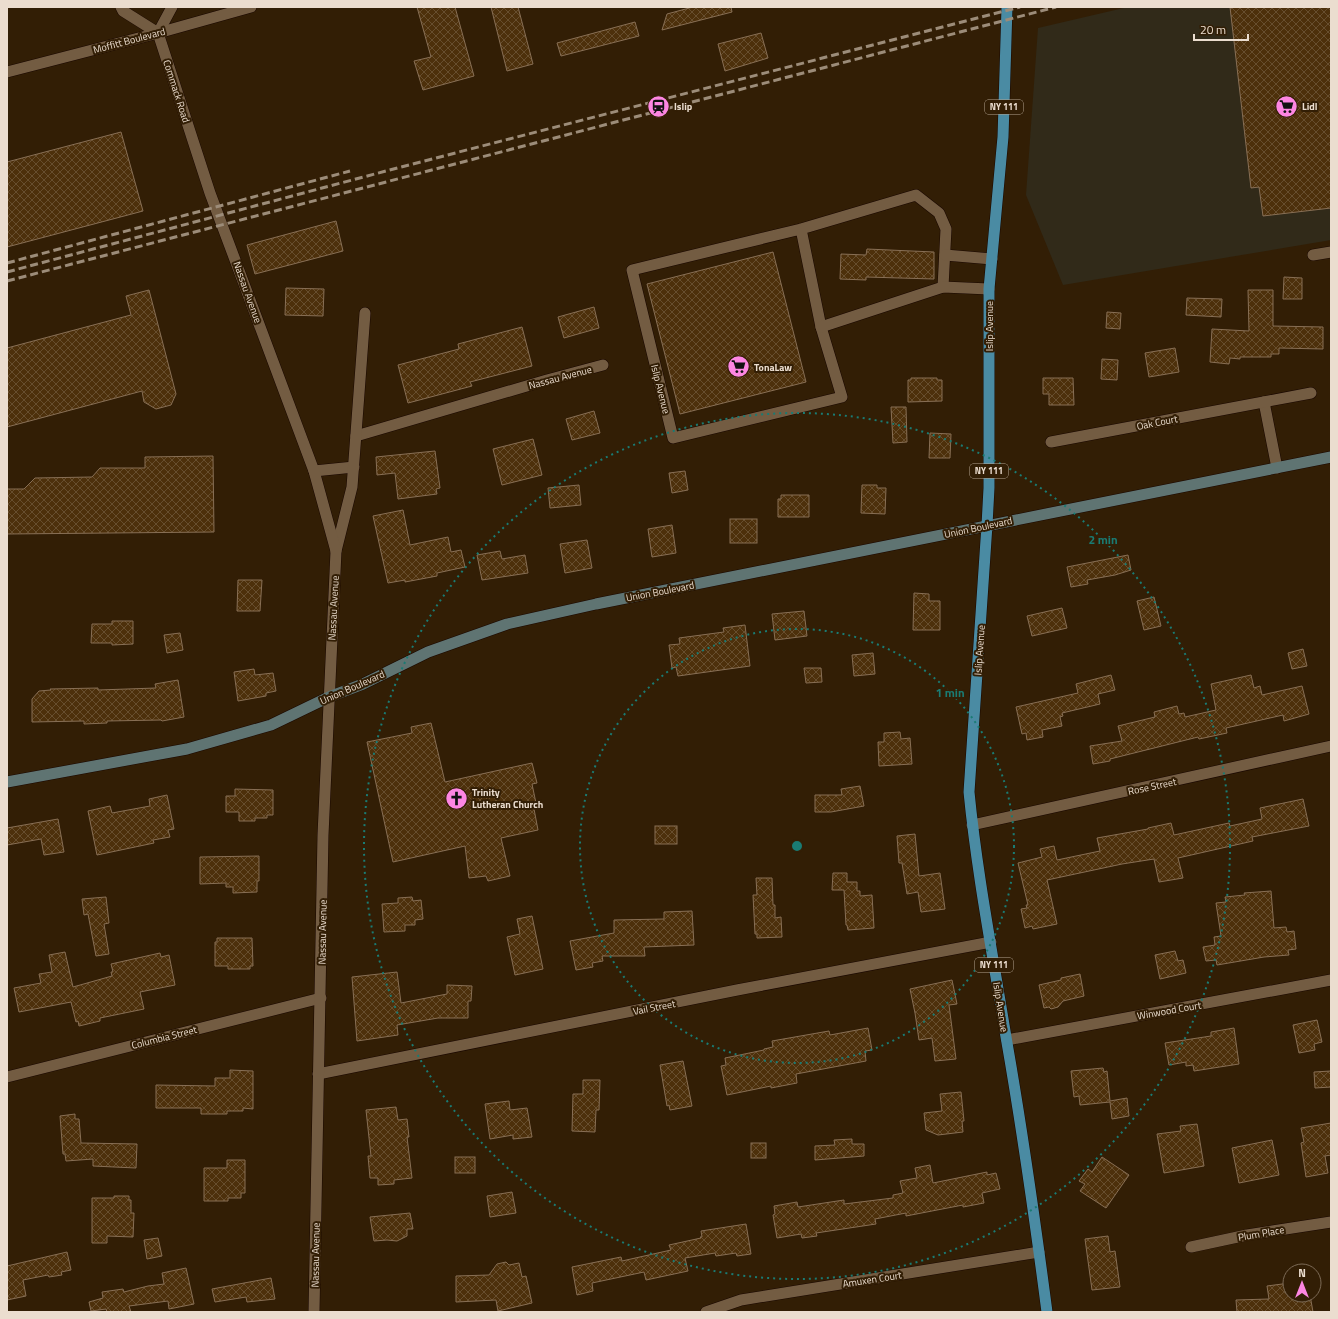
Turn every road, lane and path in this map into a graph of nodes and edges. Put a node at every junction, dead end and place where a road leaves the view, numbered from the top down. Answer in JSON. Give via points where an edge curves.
{"nodes":[{"id":1,"x":121,"y":7,"type":"edge"},
{"id":2,"x":172,"y":7,"type":"edge"},
{"id":3,"x":251,"y":7,"type":"edge"},
{"id":4,"x":1007,"y":7,"type":"edge"},
{"id":5,"x":158,"y":33,"type":"junction"},
{"id":6,"x":7,"y":72,"type":"edge"},
{"id":7,"x":210,"y":193,"type":"joint"},
{"id":8,"x":800,"y":229,"type":"junction"},
{"id":9,"x":1331,"y":252,"type":"edge"},
{"id":10,"x":945,"y":255,"type":"junction"},
{"id":11,"x":1313,"y":255,"type":"dead end"},
{"id":12,"x":992,"y":259,"type":"junction"},
{"id":13,"x":943,"y":287,"type":"junction"},
{"id":14,"x":988,"y":289,"type":"junction"},
{"id":15,"x":365,"y":313,"type":"dead end"},
{"id":16,"x":821,"y":327,"type":"junction"},
{"id":17,"x":603,"y":365,"type":"dead end"},
{"id":18,"x":1311,"y":393,"type":"dead end"},
{"id":19,"x":1264,"y":402,"type":"junction"},
{"id":20,"x":356,"y":436,"type":"junction"},
{"id":21,"x":1051,"y":442,"type":"dead end"},
{"id":22,"x":1331,"y":457,"type":"edge"},
{"id":23,"x":354,"y":467,"type":"junction"},
{"id":24,"x":1276,"y":468,"type":"junction"},
{"id":25,"x":314,"y":471,"type":"junction"},
{"id":26,"x":987,"y":525,"type":"junction"},
{"id":27,"x":336,"y":551,"type":"junction"},
{"id":28,"x":329,"y":697,"type":"junction"},
{"id":29,"x":1331,"y":746,"type":"edge"},
{"id":30,"x":7,"y":782,"type":"edge"},
{"id":31,"x":972,"y":825,"type":"junction"},
{"id":32,"x":991,"y":942,"type":"junction"},
{"id":33,"x":1331,"y":980,"type":"edge"},
{"id":34,"x":321,"y":998,"type":"junction"},
{"id":35,"x":1007,"y":1040,"type":"junction"},
{"id":36,"x":318,"y":1074,"type":"junction"},
{"id":37,"x":7,"y":1076,"type":"edge"},
{"id":38,"x":1331,"y":1222,"type":"edge"},
{"id":39,"x":1191,"y":1247,"type":"dead end"},
{"id":40,"x":1039,"y":1252,"type":"junction"},
{"id":41,"x":312,"y":1312,"type":"edge"},
{"id":42,"x":706,"y":1312,"type":"edge"},
{"id":43,"x":1047,"y":1312,"type":"edge"}],
"edges":[{"from":1,"to":5,"type":"street","via":[[123,12]]},
{"from":2,"to":5,"type":"street"},
{"from":3,"to":5,"type":"street","name":"Moffitt Boulevard"},
{"from":4,"to":12,"type":"main road","name":"Islip Avenue","number":"NY 111","via":[[1003,137]]},
{"from":5,"to":6,"type":"street","name":"Moffitt Boulevard"},
{"from":5,"to":7,"type":"street","name":"Commack Road"},
{"from":7,"to":25,"type":"street","name":"Nassau Avenue"},
{"from":8,"to":10,"type":"street","via":[[916,195],[939,213],[946,229]]},
{"from":8,"to":16,"type":"street"},
{"from":8,"to":16,"type":"street","name":"Islip Avenue","via":[[632,270],[673,438],[842,397]]},
{"from":9,"to":11,"type":"street"},
{"from":10,"to":12,"type":"street"},
{"from":10,"to":13,"type":"street"},
{"from":12,"to":14,"type":"main road","name":"Islip Avenue","number":"NY 111"},
{"from":13,"to":14,"type":"street"},
{"from":13,"to":16,"type":"street"},
{"from":14,"to":26,"type":"main road","name":"Islip Avenue","number":"NY 111"},
{"from":15,"to":20,"type":"street","name":"Nassau Avenue"},
{"from":17,"to":20,"type":"street","name":"Nassau Avenue"},
{"from":18,"to":19,"type":"street","name":"Oak Court"},
{"from":19,"to":21,"type":"street","name":"Oak Court"},
{"from":19,"to":24,"type":"street"},
{"from":20,"to":23,"type":"street","name":"Nassau Avenue"},
{"from":22,"to":24,"type":"main road","name":"Union Boulevard"},
{"from":23,"to":25,"type":"street"},
{"from":23,"to":27,"type":"street","name":"Nassau Avenue","via":[[352,487]]},
{"from":24,"to":26,"type":"main road","name":"Union Boulevard"},
{"from":25,"to":27,"type":"street","name":"Nassau Avenue"},
{"from":26,"to":28,"type":"main road","name":"Union Boulevard","via":[[508,624],[428,652],[363,684]]},
{"from":26,"to":31,"type":"main road","name":"Islip Avenue","number":"NY 111","via":[[969,792]]},
{"from":27,"to":28,"type":"street","name":"Nassau Avenue"},
{"from":28,"to":30,"type":"main road","name":"Union Boulevard","via":[[271,725],[188,749]]},
{"from":28,"to":34,"type":"street","name":"Nassau Avenue"},
{"from":29,"to":31,"type":"street","name":"Rose Street"},
{"from":31,"to":32,"type":"main road","name":"Islip Avenue","number":"NY 111"},
{"from":32,"to":35,"type":"main road","name":"Islip Avenue","number":"NY 111"},
{"from":32,"to":36,"type":"street","name":"Vail Street"},
{"from":33,"to":35,"type":"street","name":"Winwood Court"},
{"from":34,"to":36,"type":"street","name":"Nassau Avenue"},
{"from":34,"to":37,"type":"street","name":"Columbia Street"},
{"from":35,"to":40,"type":"main road","name":"Islip Avenue","number":"NY 111"},
{"from":36,"to":41,"type":"street","name":"Nassau Avenue"},
{"from":38,"to":39,"type":"street","name":"Plum Place"},
{"from":40,"to":42,"type":"street","name":"Amuxen Court","via":[[741,1300]]},
{"from":40,"to":43,"type":"main road","name":"Islip Avenue","number":"NY 111"}]}
